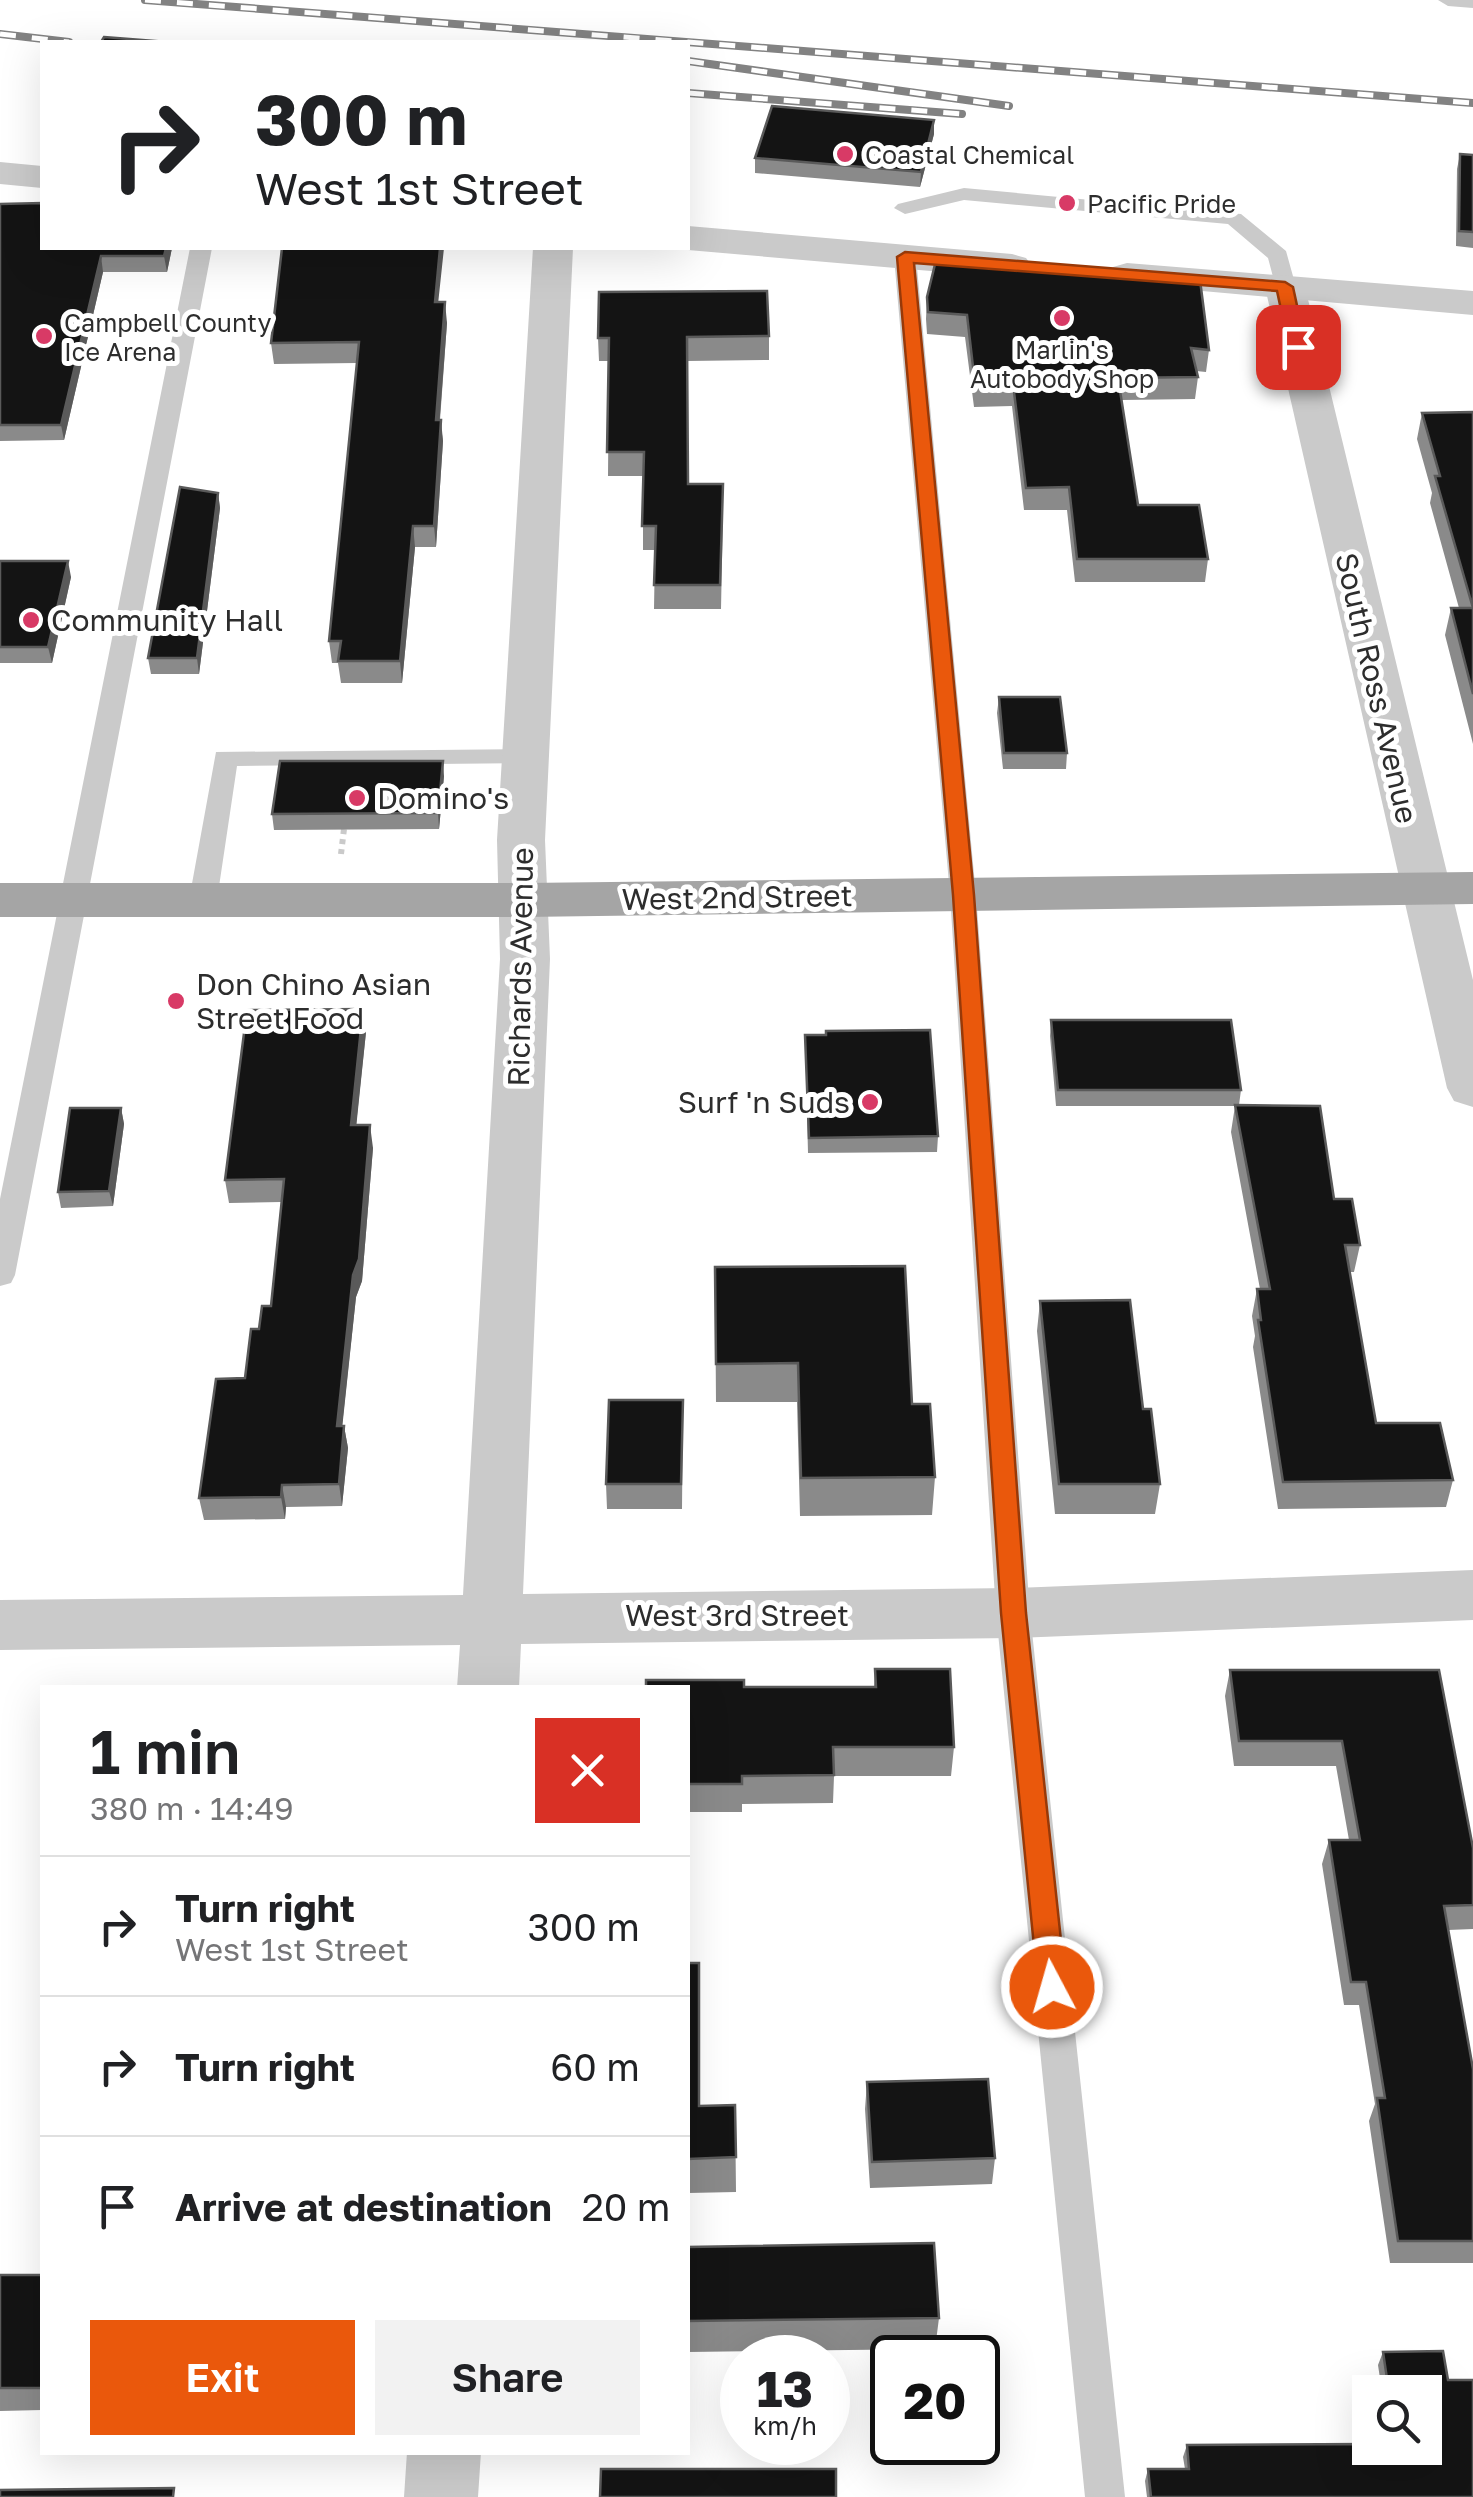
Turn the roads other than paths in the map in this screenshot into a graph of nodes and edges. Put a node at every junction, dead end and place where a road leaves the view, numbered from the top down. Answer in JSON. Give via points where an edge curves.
{"nodes":[{"id":1,"x":1448,"y":0,"type":"edge"},
{"id":2,"x":1473,"y":2,"type":"edge"},
{"id":3,"x":0,"y":173,"type":"edge"},
{"id":4,"x":40,"y":177,"type":"edge"},
{"id":5,"x":905,"y":208,"type":"dead end"},
{"id":6,"x":690,"y":238,"type":"edge"},
{"id":7,"x":201,"y":250,"type":"edge"},
{"id":8,"x":553,"y":250,"type":"edge"},
{"id":9,"x":905,"y":257,"type":"junction"},
{"id":10,"x":1285,"y":287,"type":"junction"},
{"id":11,"x":1473,"y":303,"type":"edge"},
{"id":12,"x":526,"y":757,"type":"junction"},
{"id":13,"x":1449,"y":888,"type":"edge"},
{"id":14,"x":964,"y":895,"type":"junction"},
{"id":15,"x":0,"y":900,"type":"edge"},
{"id":16,"x":76,"y":900,"type":"junction"},
{"id":17,"x":203,"y":900,"type":"junction"},
{"id":18,"x":524,"y":900,"type":"junction"},
{"id":19,"x":1473,"y":1088,"type":"edge"},
{"id":20,"x":0,"y":1275,"type":"edge"},
{"id":21,"x":1473,"y":1595,"type":"edge"},
{"id":22,"x":1013,"y":1613,"type":"junction"},
{"id":23,"x":492,"y":1618,"type":"junction"},
{"id":24,"x":0,"y":1624,"type":"edge"},
{"id":25,"x":488,"y":1685,"type":"edge"},
{"id":26,"x":444,"y":2455,"type":"edge"},
{"id":27,"x":441,"y":2497,"type":"edge"},
{"id":28,"x":1105,"y":2497,"type":"edge"}],
"edges":[{"from":1,"to":2,"type":"lane"},
{"from":3,"to":4,"type":"street"},
{"from":5,"to":10,"type":"lane","via":[[964,194],[1234,218],[1278,256]]},
{"from":6,"to":9,"type":"street"},
{"from":7,"to":16,"type":"lane"},
{"from":8,"to":12,"type":"street","name":"Richards Avenue"},
{"from":9,"to":10,"type":"street"},
{"from":9,"to":14,"type":"lane"},
{"from":10,"to":11,"type":"street"},
{"from":10,"to":13,"type":"street","name":"South Ross Avenue"},
{"from":12,"to":17,"type":"lane","via":[[225,758]]},
{"from":12,"to":18,"type":"street","name":"Richards Avenue"},
{"from":13,"to":14,"type":"main road","name":"West 2nd Street"},
{"from":13,"to":19,"type":"street","name":"South Ross Avenue"},
{"from":14,"to":18,"type":"main road","name":"West 2nd Street"},
{"from":14,"to":22,"type":"lane"},
{"from":15,"to":16,"type":"main road","name":"West 2nd Street"},
{"from":16,"to":17,"type":"main road","name":"West 2nd Street"},
{"from":16,"to":20,"type":"lane"},
{"from":17,"to":18,"type":"main road","name":"West 2nd Street"},
{"from":18,"to":23,"type":"street","name":"Richards Avenue"},
{"from":21,"to":22,"type":"street","name":"West 3rd Street"},
{"from":22,"to":23,"type":"street","name":"West 3rd Street"},
{"from":22,"to":28,"type":"lane"},
{"from":23,"to":24,"type":"street","name":"West 3rd Street"},
{"from":23,"to":25,"type":"street","name":"Richards Avenue"},
{"from":26,"to":27,"type":"street"}]}
